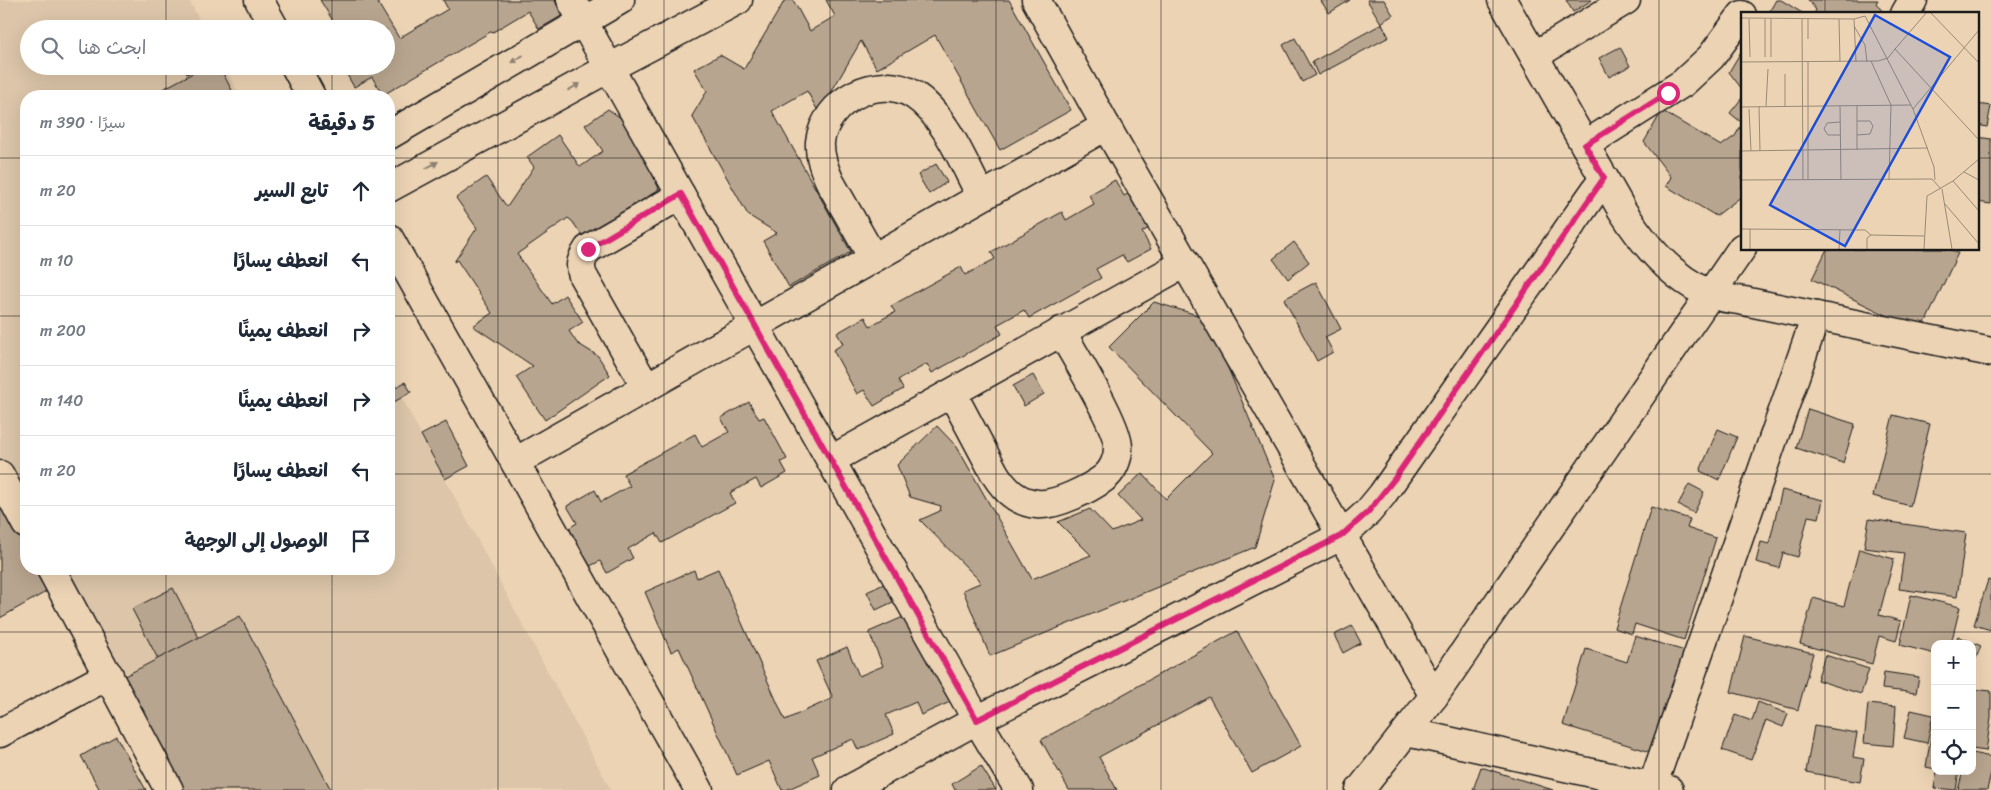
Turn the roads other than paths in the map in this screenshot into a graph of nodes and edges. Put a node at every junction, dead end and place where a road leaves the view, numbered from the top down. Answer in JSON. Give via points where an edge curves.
{"nodes":[{"id":1,"x":259,"y":0,"type":"edge"},
{"id":2,"x":620,"y":0,"type":"edge"},
{"id":3,"x":738,"y":0,"type":"edge"},
{"id":4,"x":1036,"y":0,"type":"edge"},
{"id":5,"x":1502,"y":0,"type":"edge"},
{"id":6,"x":1626,"y":0,"type":"edge"},
{"id":7,"x":1752,"y":0,"type":"edge"},
{"id":8,"x":1913,"y":0,"type":"edge"},
{"id":9,"x":576,"y":10,"type":"edge"},
{"id":10,"x":1744,"y":12,"type":"edge"},
{"id":11,"x":1905,"y":12,"type":"edge"},
{"id":12,"x":1741,"y":17,"type":"edge"},
{"id":13,"x":270,"y":20,"type":"edge"},
{"id":14,"x":1534,"y":56,"type":"junction"},
{"id":15,"x":609,"y":68,"type":"junction"},
{"id":16,"x":300,"y":75,"type":"edge"},
{"id":17,"x":309,"y":90,"type":"edge"},
{"id":18,"x":1106,"y":126,"type":"junction"},
{"id":19,"x":395,"y":131,"type":"edge"},
{"id":20,"x":1585,"y":145,"type":"junction"},
{"id":21,"x":1604,"y":178,"type":"junction"},
{"id":22,"x":395,"y":185,"type":"edge"},
{"id":23,"x":681,"y":194,"type":"junction"},
{"id":24,"x":981,"y":196,"type":"junction"},
{"id":25,"x":395,"y":249,"type":"edge"},
{"id":26,"x":1741,"y":249,"type":"edge"},
{"id":27,"x":873,"y":258,"type":"junction"},
{"id":28,"x":1184,"y":263,"type":"junction"},
{"id":29,"x":1710,"y":294,"type":"junction"},
{"id":30,"x":1816,"y":316,"type":"junction"},
{"id":31,"x":754,"y":325,"type":"junction"},
{"id":32,"x":1061,"y":331,"type":"junction"},
{"id":33,"x":1991,"y":352,"type":"edge"},
{"id":34,"x":646,"y":387,"type":"junction"},
{"id":35,"x":952,"y":393,"type":"junction"},
{"id":36,"x":831,"y":460,"type":"junction"},
{"id":37,"x":515,"y":462,"type":"junction"},
{"id":38,"x":0,"y":475,"type":"edge"},
{"id":39,"x":20,"y":513,"type":"edge"},
{"id":40,"x":1341,"y":536,"type":"junction"},
{"id":41,"x":54,"y":575,"type":"edge"},
{"id":42,"x":109,"y":675,"type":"junction"},
{"id":43,"x":1434,"y":696,"type":"junction"},
{"id":44,"x":977,"y":720,"type":"junction"},
{"id":45,"x":1407,"y":732,"type":"junction"},
{"id":46,"x":0,"y":733,"type":"edge"},
{"id":47,"x":1658,"y":789,"type":"edge"},
{"id":48,"x":169,"y":790,"type":"edge"},
{"id":49,"x":699,"y":790,"type":"edge"},
{"id":50,"x":848,"y":790,"type":"edge"},
{"id":51,"x":1019,"y":790,"type":"edge"},
{"id":52,"x":1360,"y":790,"type":"edge"}],
"edges":[{"from":1,"to":13,"type":"street"},
{"from":2,"to":9,"type":"street"},
{"from":3,"to":15,"type":"street"},
{"from":4,"to":18,"type":"street"},
{"from":5,"to":14,"type":"street"},
{"from":6,"to":14,"type":"street"},
{"from":7,"to":10,"type":"street"},
{"from":8,"to":11,"type":"street"},
{"from":9,"to":15,"type":"street"},
{"from":9,"to":19,"type":"street","one_way":true},
{"from":12,"to":20,"type":"street","via":[[1711,57],[1684,83]]},
{"from":14,"to":20,"type":"street"},
{"from":22,"to":15,"type":"street","one_way":true},
{"from":15,"to":23,"type":"street"},
{"from":16,"to":17,"type":"street"},
{"from":18,"to":24,"type":"street"},
{"from":18,"to":28,"type":"street"},
{"from":20,"to":21,"type":"street"},
{"from":21,"to":29,"type":"street","via":[[1651,250],[1689,282]]},
{"from":21,"to":40,"type":"street","via":[[1391,484],[1368,512]]},
{"from":23,"to":31,"type":"street"},
{"from":23,"to":34,"type":"street","via":[[588,249],[581,260],[583,276]]},
{"from":24,"to":27,"type":"street"},
{"from":24,"to":27,"type":"street","via":[[943,125],[924,103],[894,87],[872,88],[852,96],[834,110],[823,129],[820,156]]},
{"from":25,"to":37,"type":"street"},
{"from":26,"to":29,"type":"street"},
{"from":27,"to":31,"type":"street"},
{"from":28,"to":32,"type":"street"},
{"from":28,"to":40,"type":"street"},
{"from":29,"to":30,"type":"street"},
{"from":29,"to":43,"type":"street"},
{"from":30,"to":33,"type":"street"},
{"from":30,"to":47,"type":"street"},
{"from":31,"to":34,"type":"street"},
{"from":31,"to":36,"type":"street"},
{"from":32,"to":35,"type":"street"},
{"from":32,"to":35,"type":"street","via":[[1117,437],[1117,459],[1104,477],[1095,483],[1052,503],[1031,503],[1013,495],[1003,486]]},
{"from":34,"to":37,"type":"street"},
{"from":35,"to":36,"type":"street"},
{"from":36,"to":44,"type":"street"},
{"from":37,"to":49,"type":"street"},
{"from":38,"to":39,"type":"street"},
{"from":40,"to":43,"type":"street"},
{"from":40,"to":44,"type":"street"},
{"from":41,"to":42,"type":"street"},
{"from":42,"to":46,"type":"street"},
{"from":42,"to":48,"type":"street"},
{"from":43,"to":45,"type":"street"},
{"from":44,"to":50,"type":"street"},
{"from":44,"to":51,"type":"street"},
{"from":45,"to":47,"type":"street"},
{"from":45,"to":52,"type":"street"}]}
